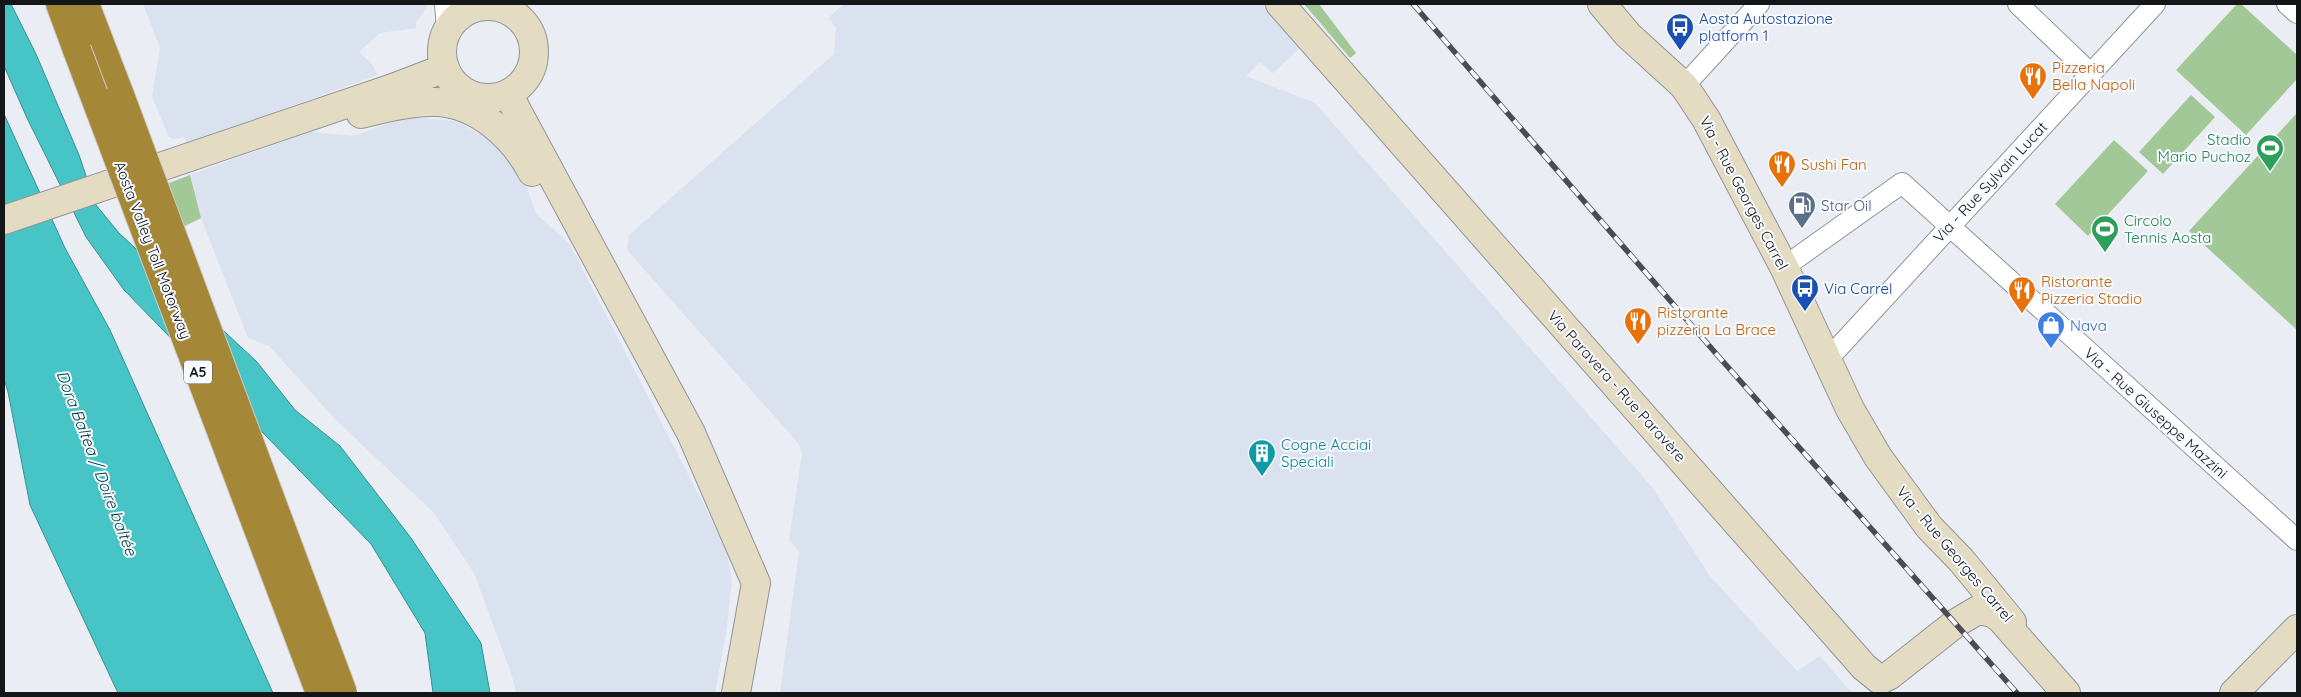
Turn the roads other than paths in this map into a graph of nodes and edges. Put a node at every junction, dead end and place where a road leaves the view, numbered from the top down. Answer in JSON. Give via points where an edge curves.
{"nodes":[{"id":1,"x":60,"y":4,"type":"edge"},
{"id":2,"x":85,"y":4,"type":"edge"},
{"id":3,"x":1280,"y":4,"type":"edge"},
{"id":4,"x":1602,"y":4,"type":"edge"},
{"id":5,"x":2018,"y":4,"type":"edge"},
{"id":6,"x":2155,"y":4,"type":"edge"},
{"id":7,"x":2287,"y":4,"type":"edge"},
{"id":8,"x":480,"y":9,"type":"edge"},
{"id":9,"x":1753,"y":10,"type":"edge"},
{"id":10,"x":2297,"y":13,"type":"edge"},
{"id":11,"x":445,"y":68,"type":"junction"},
{"id":12,"x":2090,"y":73,"type":"junction"},
{"id":13,"x":1684,"y":86,"type":"junction"},
{"id":14,"x":508,"y":94,"type":"junction"},
{"id":15,"x":298,"y":120,"type":"junction"},
{"id":16,"x":4,"y":220,"type":"edge"},
{"id":17,"x":575,"y":220,"type":"junction"},
{"id":18,"x":1949,"y":226,"type":"junction"},
{"id":19,"x":1784,"y":267,"type":"junction"},
{"id":20,"x":1827,"y":360,"type":"junction"},
{"id":21,"x":1929,"y":527,"type":"junction"},
{"id":22,"x":2297,"y":540,"type":"edge"},
{"id":23,"x":1981,"y":612,"type":"junction"},
{"id":24,"x":2297,"y":629,"type":"edge"},
{"id":25,"x":2235,"y":690,"type":"edge"},
{"id":26,"x":320,"y":693,"type":"edge"},
{"id":27,"x":343,"y":693,"type":"edge"},
{"id":28,"x":736,"y":693,"type":"edge"},
{"id":29,"x":2056,"y":693,"type":"edge"},
{"id":30,"x":2066,"y":693,"type":"edge"},
{"id":31,"x":2073,"y":693,"type":"edge"}],
"edges":[{"from":1,"to":26,"type":"highway","name":"Aosta Valley Toll Motorway","number":"A5","bridge":true},
{"from":2,"to":27,"type":"highway","name":"Aosta Valley Toll Motorway","number":"A5","bridge":true},
{"from":3,"to":23,"type":"street","name":"Via Paravera - Rue Paravère","via":[[1864,667],[1880,680],[1939,635]]},
{"from":4,"to":13,"type":"street","name":"Via - Rue Georges Carrel","via":[[1628,35]]},
{"from":5,"to":12,"type":"street"},
{"from":6,"to":12,"type":"street","name":"Via - Rue Sylvain Lucat"},
{"from":7,"to":10,"type":"street"},
{"from":8,"to":11,"type":"street","via":[[442,50]]},
{"from":8,"to":14,"type":"street","via":[[524,22],[533,41],[533,62],[524,81]]},
{"from":9,"to":13,"type":"street"},
{"from":11,"to":14,"type":"street","via":[[457,86],[471,94],[487,98]]},
{"from":11,"to":15,"type":"street"},
{"from":12,"to":18,"type":"street","name":"Via - Rue Sylvain Lucat"},
{"from":13,"to":19,"type":"street","name":"Via - Rue Georges Carrel","via":[[1706,119]]},
{"from":14,"to":17,"type":"street"},
{"from":15,"to":16,"type":"street","bridge":true},
{"from":15,"to":17,"type":"street","via":[[345,119],[421,103],[438,102],[461,108],[488,120],[511,141],[544,193]]},
{"from":17,"to":28,"type":"street","via":[[690,433],[756,583]]},
{"from":18,"to":19,"type":"street","name":"Via - Rue Giuseppe Mazzini","via":[[1902,183]]},
{"from":18,"to":20,"type":"street","name":"Via - Rue Sylvain Lucat"},
{"from":18,"to":22,"type":"street","name":"Via - Rue Giuseppe Mazzini"},
{"from":19,"to":20,"type":"street","name":"Via - Rue Georges Carrel"},
{"from":20,"to":21,"type":"street","name":"Via - Rue Georges Carrel","via":[[1878,458]]},
{"from":21,"to":23,"type":"street","via":[[1966,581]]},
{"from":21,"to":31,"type":"street","name":"Via - Rue Georges Carrel","via":[[1961,560]]},
{"from":23,"to":29,"type":"street"},
{"from":23,"to":30,"type":"street","via":[[2001,619]]},
{"from":24,"to":25,"type":"street"}]}
